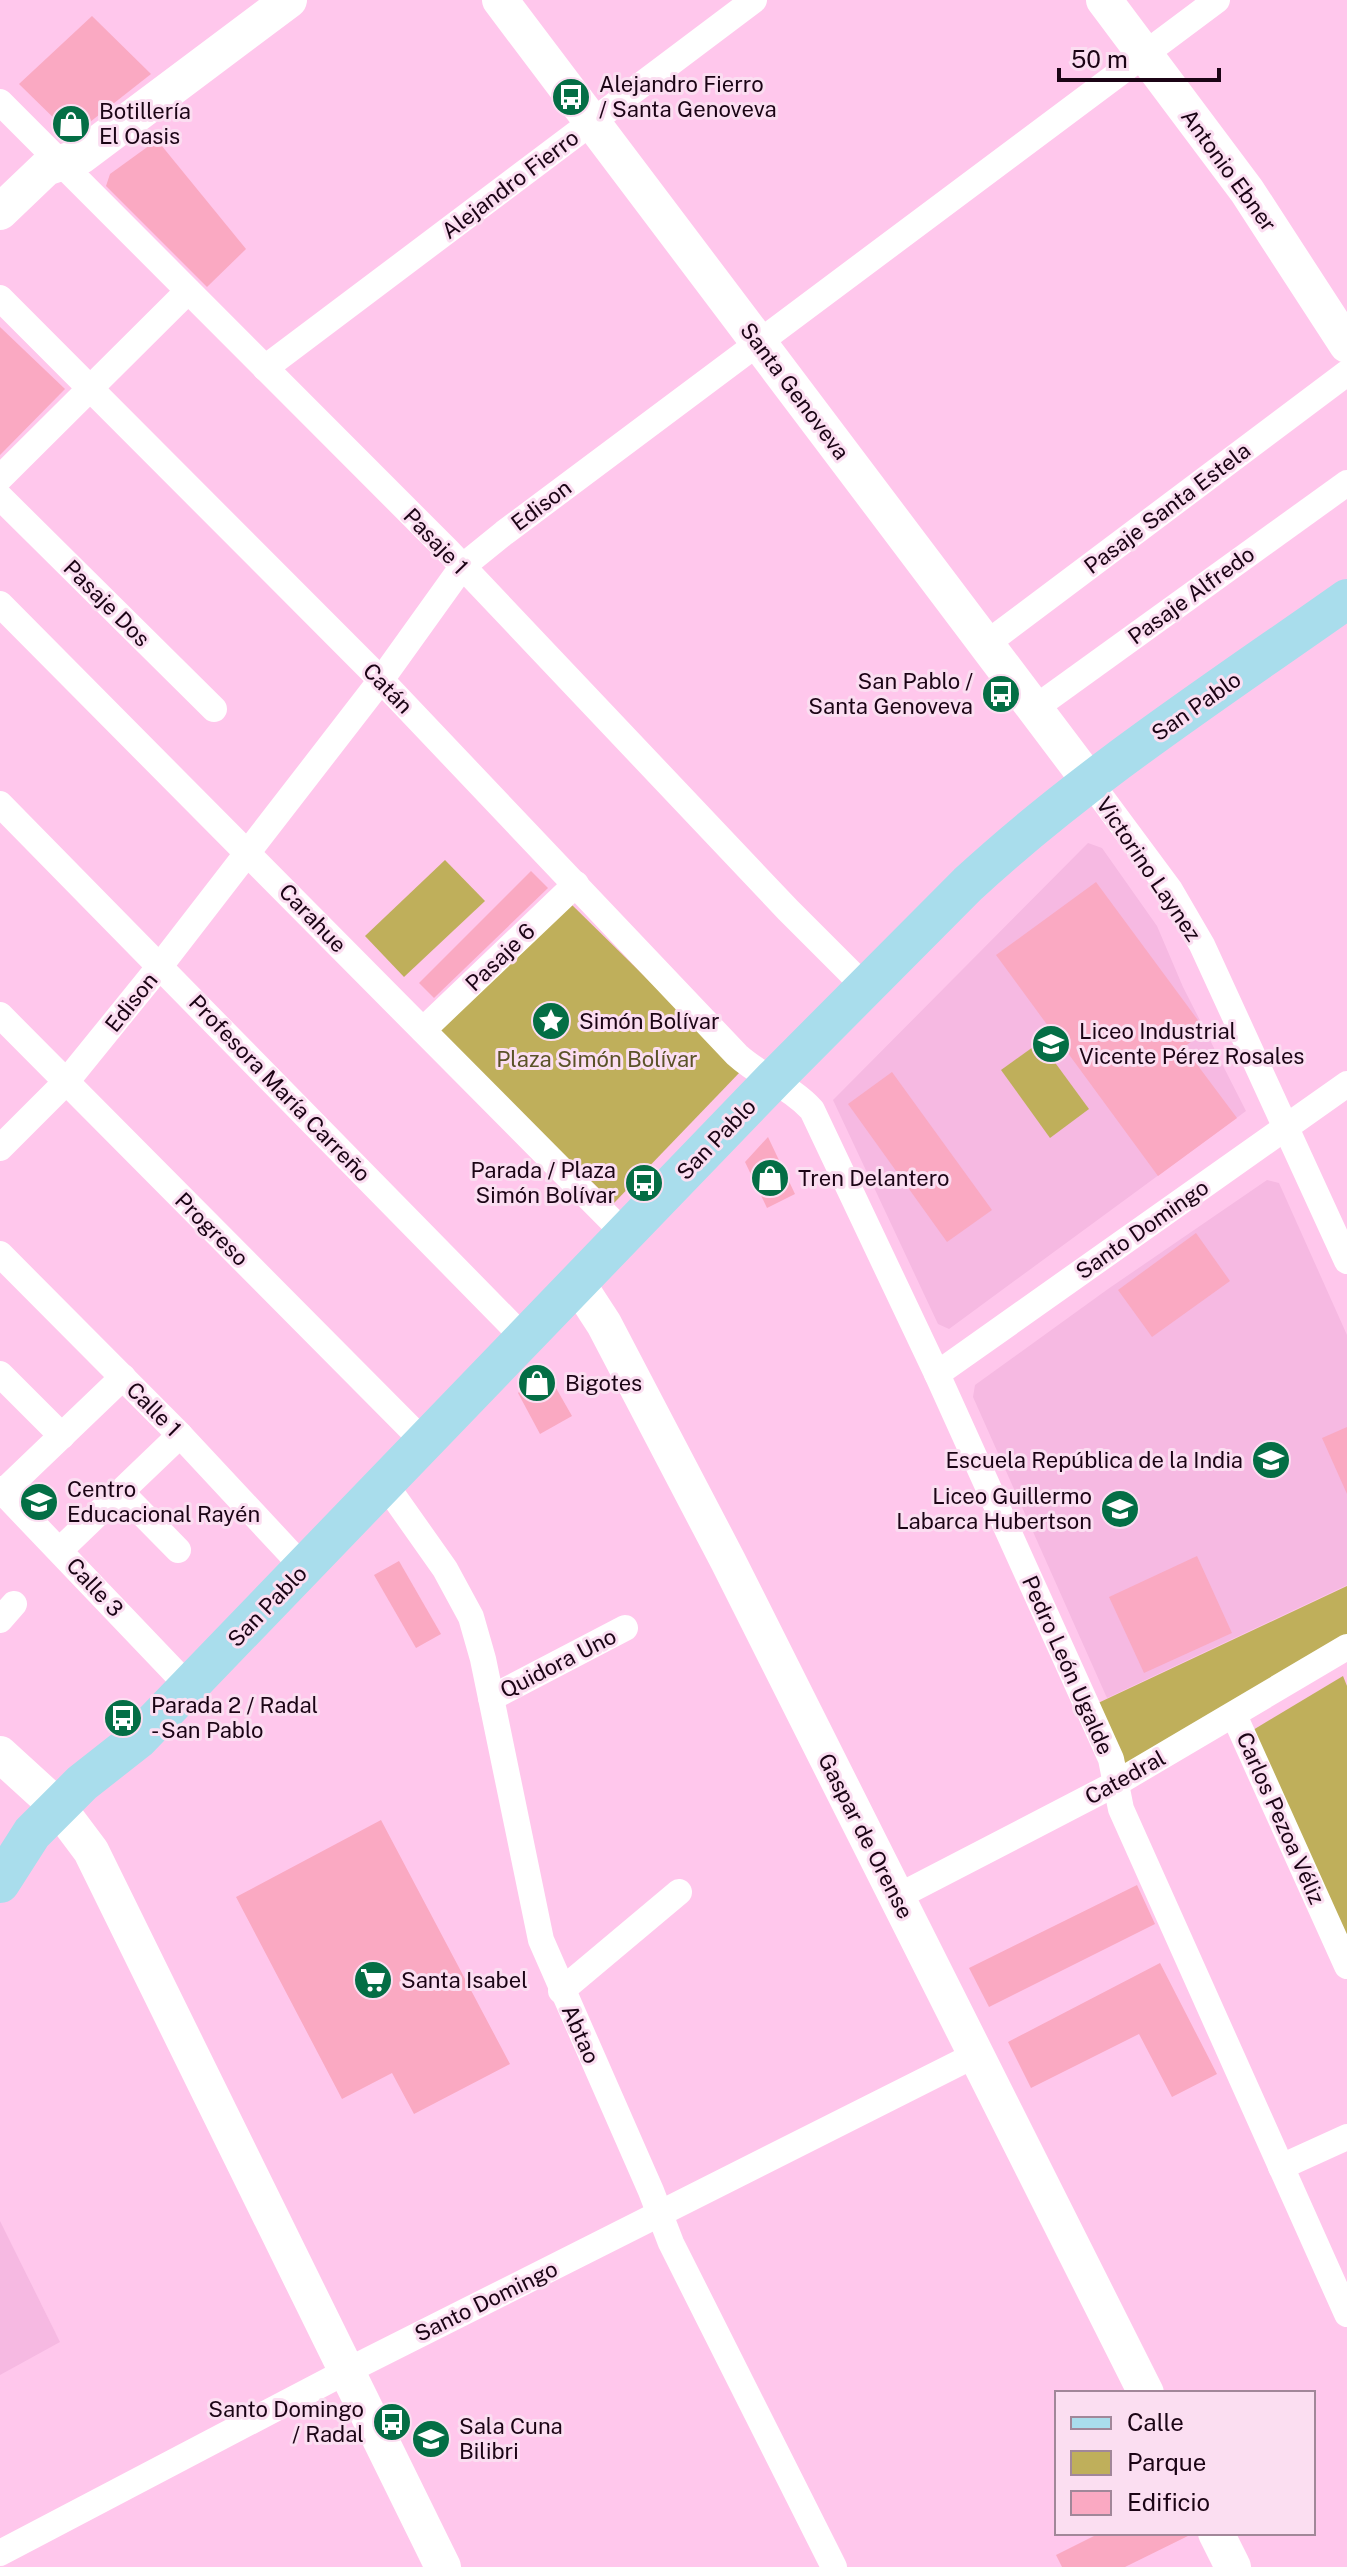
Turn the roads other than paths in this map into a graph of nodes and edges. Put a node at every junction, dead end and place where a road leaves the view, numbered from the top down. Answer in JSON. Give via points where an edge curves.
{"nodes":[{"id":1,"x":500,"y":0,"type":"edge"},
{"id":2,"x":754,"y":0,"type":"edge"},
{"id":3,"x":1104,"y":0,"type":"edge"},
{"id":4,"x":1217,"y":0,"type":"edge"},
{"id":5,"x":271,"y":5,"type":"edge"},
{"id":6,"x":1146,"y":55,"type":"junction"},
{"id":7,"x":0,"y":102,"type":"edge"},
{"id":8,"x":593,"y":122,"type":"junction"},
{"id":9,"x":61,"y":163,"type":"junction"},
{"id":10,"x":0,"y":212,"type":"edge"},
{"id":11,"x":188,"y":291,"type":"junction"},
{"id":12,"x":0,"y":298,"type":"edge"},
{"id":13,"x":759,"y":343,"type":"junction"},
{"id":14,"x":1347,"y":345,"type":"edge"},
{"id":15,"x":265,"y":368,"type":"junction"},
{"id":16,"x":1347,"y":373,"type":"edge"},
{"id":17,"x":90,"y":389,"type":"junction"},
{"id":18,"x":0,"y":478,"type":"edge"},
{"id":19,"x":1347,"y":483,"type":"edge"},
{"id":20,"x":0,"y":497,"type":"edge"},
{"id":21,"x":462,"y":567,"type":"junction"},
{"id":22,"x":1347,"y":599,"type":"edge"},
{"id":23,"x":0,"y":604,"type":"edge"},
{"id":24,"x":986,"y":644,"type":"junction"},
{"id":25,"x":381,"y":680,"type":"junction"},
{"id":26,"x":1035,"y":708,"type":"junction"},
{"id":27,"x":214,"y":709,"type":"dead end"},
{"id":28,"x":1090,"y":782,"type":"junction"},
{"id":29,"x":0,"y":804,"type":"edge"},
{"id":30,"x":248,"y":852,"type":"junction"},
{"id":31,"x":576,"y":884,"type":"junction"},
{"id":32,"x":160,"y":966,"type":"junction"},
{"id":33,"x":864,"y":986,"type":"junction"},
{"id":34,"x":0,"y":1015,"type":"edge"},
{"id":35,"x":423,"y":1030,"type":"junction"},
{"id":36,"x":774,"y":1079,"type":"junction"},
{"id":37,"x":66,"y":1082,"type":"junction"},
{"id":38,"x":1347,"y":1084,"type":"edge"},
{"id":39,"x":1286,"y":1127,"type":"junction"},
{"id":40,"x":0,"y":1148,"type":"edge"},
{"id":41,"x":625,"y":1234,"type":"junction"},
{"id":42,"x":0,"y":1254,"type":"edge"},
{"id":43,"x":1347,"y":1261,"type":"edge"},
{"id":44,"x":578,"y":1284,"type":"junction"},
{"id":45,"x":525,"y":1339,"type":"junction"},
{"id":46,"x":0,"y":1374,"type":"edge"},
{"id":47,"x":937,"y":1374,"type":"junction"},
{"id":48,"x":123,"y":1377,"type":"junction"},
{"id":49,"x":180,"y":1435,"type":"junction"},
{"id":50,"x":62,"y":1436,"type":"junction"},
{"id":51,"x":425,"y":1443,"type":"junction"},
{"id":52,"x":385,"y":1484,"type":"junction"},
{"id":53,"x":2,"y":1491,"type":"edge"},
{"id":54,"x":121,"y":1492,"type":"junction"},
{"id":55,"x":60,"y":1550,"type":"junction"},
{"id":56,"x":178,"y":1550,"type":"dead end"},
{"id":57,"x":304,"y":1568,"type":"junction"},
{"id":58,"x":625,"y":1628,"type":"dead end"},
{"id":59,"x":1347,"y":1647,"type":"edge"},
{"id":60,"x":189,"y":1687,"type":"junction"},
{"id":61,"x":491,"y":1698,"type":"junction"},
{"id":62,"x":1234,"y":1715,"type":"junction"},
{"id":63,"x":0,"y":1754,"type":"edge"},
{"id":64,"x":1115,"y":1784,"type":"junction"},
{"id":65,"x":66,"y":1817,"type":"junction"},
{"id":66,"x":0,"y":1885,"type":"edge"},
{"id":67,"x":679,"y":1892,"type":"dead end"},
{"id":68,"x":897,"y":1897,"type":"junction"},
{"id":69,"x":1347,"y":1966,"type":"edge"},
{"id":70,"x":561,"y":1991,"type":"junction"},
{"id":71,"x":975,"y":2055,"type":"junction"},
{"id":72,"x":1347,"y":2137,"type":"edge"},
{"id":73,"x":1281,"y":2167,"type":"junction"},
{"id":74,"x":661,"y":2215,"type":"junction"},
{"id":75,"x":1347,"y":2314,"type":"edge"},
{"id":76,"x":345,"y":2372,"type":"junction"},
{"id":77,"x":1145,"y":2391,"type":"edge"},
{"id":78,"x":1217,"y":2535,"type":"edge"},
{"id":79,"x":0,"y":2553,"type":"edge"},
{"id":80,"x":443,"y":2567,"type":"edge"},
{"id":81,"x":834,"y":2567,"type":"edge"},
{"id":82,"x":1233,"y":2567,"type":"edge"}],
"edges":[{"from":1,"to":8,"type":"street","name":"Santa Genoveva"},
{"from":2,"to":8,"type":"street","name":"Alejandro Fierro"},
{"from":3,"to":6,"type":"street","name":"Antonio Ebner"},
{"from":4,"to":6,"type":"street","name":"Edison"},
{"from":5,"to":9,"type":"street","via":[[81,156]]},
{"from":6,"to":13,"type":"street","name":"Edison"},
{"from":6,"to":14,"type":"street","name":"Antonio Ebner","via":[[1255,204]]},
{"from":7,"to":9,"type":"street","name":"Pasaje 1"},
{"from":8,"to":13,"type":"street","name":"Santa Genoveva"},
{"from":8,"to":15,"type":"street","name":"Alejandro Fierro"},
{"from":9,"to":10,"type":"street","via":[[46,168]]},
{"from":9,"to":11,"type":"street","name":"Pasaje 1"},
{"from":11,"to":15,"type":"street","name":"Pasaje 1"},
{"from":11,"to":17,"type":"street"},
{"from":12,"to":17,"type":"street","name":"Catán"},
{"from":13,"to":21,"type":"street","name":"Edison"},
{"from":13,"to":24,"type":"street","name":"Santa Genoveva"},
{"from":15,"to":21,"type":"street","name":"Pasaje 1"},
{"from":16,"to":24,"type":"street","name":"Pasaje Santa Estela"},
{"from":17,"to":18,"type":"street"},
{"from":17,"to":25,"type":"street","name":"Catán"},
{"from":19,"to":26,"type":"street","name":"Pasaje Alfredo"},
{"from":20,"to":27,"type":"street","name":"Pasaje Dos"},
{"from":21,"to":25,"type":"street","name":"Edison"},
{"from":21,"to":33,"type":"street","name":"Pasaje 1"},
{"from":22,"to":28,"type":"main road","name":"San Pablo"},
{"from":23,"to":30,"type":"street","name":"Carahue"},
{"from":24,"to":26,"type":"street","name":"Santa Genoveva"},
{"from":25,"to":30,"type":"street","name":"Edison"},
{"from":25,"to":31,"type":"street","name":"Catán"},
{"from":26,"to":28,"type":"street","name":"Santa Genoveva"},
{"from":28,"to":33,"type":"main road","name":"San Pablo","via":[[1000,854]]},
{"from":28,"to":39,"type":"street","name":"Victorino Laynez","via":[[1187,917]]},
{"from":29,"to":32,"type":"street","name":"Profesora María Carreño"},
{"from":30,"to":32,"type":"street","name":"Edison"},
{"from":30,"to":35,"type":"street","name":"Carahue"},
{"from":31,"to":35,"type":"street","name":"Pasaje 6"},
{"from":31,"to":36,"type":"street","name":"Catán","via":[[737,1055]]},
{"from":32,"to":37,"type":"street","name":"Edison"},
{"from":32,"to":45,"type":"street","name":"Profesora María Carreño"},
{"from":33,"to":36,"type":"main road","name":"San Pablo"},
{"from":34,"to":37,"type":"street","name":"Progreso"},
{"from":35,"to":41,"type":"street","name":"Carahue"},
{"from":36,"to":41,"type":"main road","name":"San Pablo"},
{"from":36,"to":47,"type":"street","name":"Pedro León Ugalde","via":[[812,1110]]},
{"from":37,"to":40,"type":"street","name":"Edison"},
{"from":37,"to":51,"type":"street","name":"Progreso"},
{"from":38,"to":39,"type":"street","name":"Santo Domingo"},
{"from":39,"to":43,"type":"street","name":"Victorino Laynez"},
{"from":39,"to":47,"type":"street","name":"Santo Domingo"},
{"from":41,"to":44,"type":"main road","name":"San Pablo"},
{"from":42,"to":48,"type":"street","name":"Calle 1"},
{"from":44,"to":45,"type":"main road","name":"San Pablo"},
{"from":44,"to":68,"type":"street","name":"Gaspar de Orense","via":[[673,1454]]},
{"from":45,"to":51,"type":"main road","name":"San Pablo"},
{"from":46,"to":50,"type":"street"},
{"from":47,"to":64,"type":"street","name":"Pedro León Ugalde","via":[[1111,1759]]},
{"from":48,"to":49,"type":"street","name":"Calle 1"},
{"from":48,"to":50,"type":"street"},
{"from":49,"to":54,"type":"street"},
{"from":49,"to":57,"type":"street","name":"Calle 1"},
{"from":50,"to":53,"type":"street"},
{"from":51,"to":52,"type":"main road","name":"San Pablo"},
{"from":52,"to":57,"type":"main road","name":"San Pablo"},
{"from":52,"to":61,"type":"street","name":"Abtao","via":[[445,1569],[471,1617]]},
{"from":53,"to":55,"type":"street","name":"Calle 3"},
{"from":54,"to":55,"type":"street"},
{"from":54,"to":56,"type":"street"},
{"from":55,"to":60,"type":"street","name":"Calle 3"},
{"from":57,"to":60,"type":"main road","name":"San Pablo"},
{"from":58,"to":61,"type":"street","name":"Quidora Uno"},
{"from":59,"to":62,"type":"street","name":"Catedral"},
{"from":60,"to":65,"type":"main road","name":"San Pablo","via":[[138,1739],[82,1783]]},
{"from":61,"to":70,"type":"street","name":"Abtao","via":[[532,1905]]},
{"from":62,"to":64,"type":"street","name":"Catedral"},
{"from":62,"to":69,"type":"street","name":"Carlos Pezoa Véliz"},
{"from":63,"to":65,"type":"street"},
{"from":64,"to":68,"type":"street","name":"Catedral"},
{"from":64,"to":73,"type":"street","name":"Pedro León Ugalde","via":[[1121,1809]]},
{"from":65,"to":66,"type":"main road","name":"San Pablo","via":[[32,1833]]},
{"from":65,"to":76,"type":"street","via":[[91,1851]]},
{"from":67,"to":70,"type":"street"},
{"from":68,"to":71,"type":"street","name":"Gaspar de Orense"},
{"from":70,"to":74,"type":"street","name":"Abtao"},
{"from":71,"to":74,"type":"street","name":"Santo Domingo"},
{"from":71,"to":77,"type":"street","name":"Gaspar de Orense"},
{"from":72,"to":73,"type":"street"},
{"from":73,"to":75,"type":"street","name":"Pedro León Ugalde"},
{"from":74,"to":76,"type":"street","name":"Santo Domingo"},
{"from":74,"to":81,"type":"street","name":"Abtao"},
{"from":76,"to":79,"type":"street","name":"Santo Domingo"},
{"from":76,"to":80,"type":"street"},
{"from":78,"to":82,"type":"street"}]}
